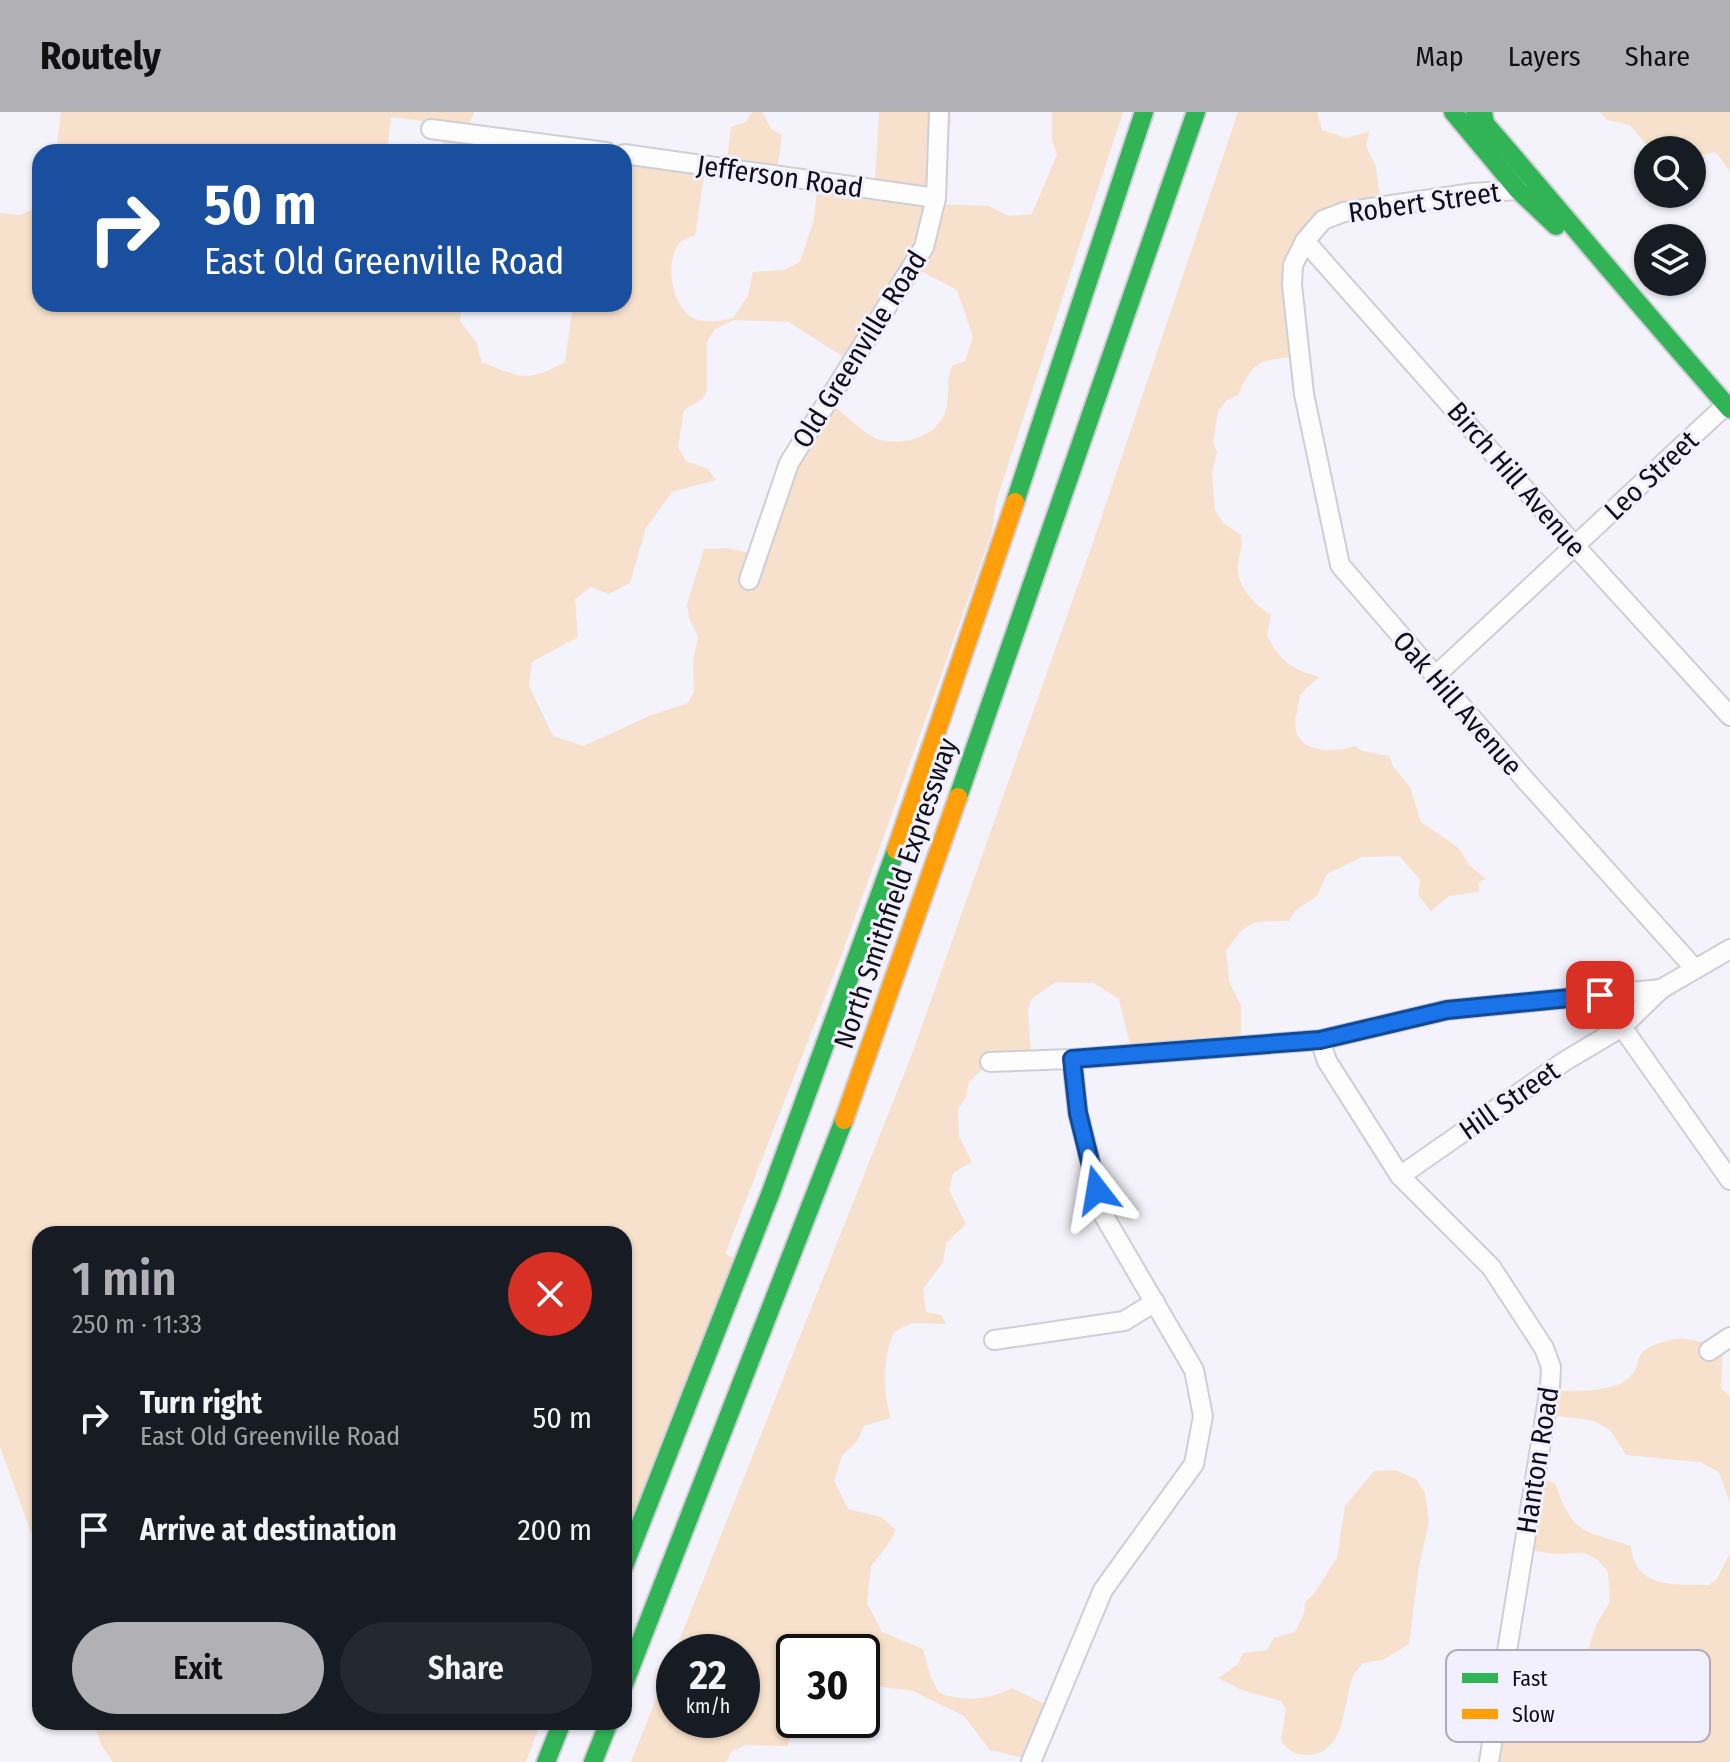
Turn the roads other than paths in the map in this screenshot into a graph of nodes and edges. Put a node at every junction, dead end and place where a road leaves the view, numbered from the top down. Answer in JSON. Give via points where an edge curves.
{"nodes":[{"id":1,"x":939,"y":112,"type":"edge"},
{"id":2,"x":1144,"y":112,"type":"edge"},
{"id":3,"x":1196,"y":112,"type":"edge"},
{"id":4,"x":1453,"y":112,"type":"edge"},
{"id":5,"x":1481,"y":116,"type":"edge"},
{"id":6,"x":431,"y":129,"type":"dead end"},
{"id":7,"x":545,"y":144,"type":"edge"},
{"id":8,"x":632,"y":155,"type":"edge"},
{"id":9,"x":1518,"y":190,"type":"junction"},
{"id":10,"x":936,"y":198,"type":"junction"},
{"id":11,"x":1305,"y":241,"type":"junction"},
{"id":12,"x":1642,"y":310,"type":"junction"},
{"id":13,"x":1728,"y":407,"type":"edge"},
{"id":14,"x":1576,"y":547,"type":"junction"},
{"id":15,"x":749,"y":580,"type":"dead end"},
{"id":16,"x":1435,"y":676,"type":"junction"},
{"id":17,"x":1730,"y":716,"type":"edge"},
{"id":18,"x":1730,"y":949,"type":"edge"},
{"id":19,"x":1695,"y":969,"type":"junction"},
{"id":20,"x":1661,"y":989,"type":"junction"},
{"id":21,"x":1622,"y":1027,"type":"junction"},
{"id":22,"x":1320,"y":1040,"type":"junction"},
{"id":23,"x":1072,"y":1059,"type":"junction"},
{"id":24,"x":990,"y":1062,"type":"dead end"},
{"id":25,"x":1400,"y":1176,"type":"junction"},
{"id":26,"x":1730,"y":1180,"type":"edge"},
{"id":27,"x":1155,"y":1302,"type":"junction"},
{"id":28,"x":1730,"y":1337,"type":"edge"},
{"id":29,"x":994,"y":1340,"type":"dead end"},
{"id":30,"x":1709,"y":1351,"type":"dead end"},
{"id":31,"x":632,"y":1546,"type":"edge"},
{"id":32,"x":1507,"y":1650,"type":"edge"},
{"id":33,"x":632,"y":1664,"type":"edge"},
{"id":34,"x":559,"y":1730,"type":"edge"},
{"id":35,"x":606,"y":1730,"type":"edge"},
{"id":36,"x":1492,"y":1742,"type":"edge"},
{"id":37,"x":546,"y":1762,"type":"edge"},
{"id":38,"x":593,"y":1762,"type":"edge"},
{"id":39,"x":1031,"y":1762,"type":"edge"},
{"id":40,"x":1489,"y":1762,"type":"edge"}],
"edges":[{"from":1,"to":10,"type":"street","name":"Old Greenville Road"},
{"from":2,"to":31,"type":"main road","name":"North Smithfield Expressway","via":[[861,948]]},
{"from":3,"to":33,"type":"main road","name":"North Smithfield Expressway","via":[[820,1187]]},
{"from":4,"to":9,"type":"main road"},
{"from":5,"to":12,"type":"main road"},
{"from":6,"to":7,"type":"street"},
{"from":8,"to":10,"type":"street","name":"Jefferson Road"},
{"from":9,"to":11,"type":"street","name":"Robert Street","via":[[1344,212],[1323,220]]},
{"from":9,"to":12,"type":"main road"},
{"from":10,"to":15,"type":"street","name":"Old Greenville Road","via":[[924,247],[789,463]]},
{"from":11,"to":14,"type":"street","name":"Birch Hill Avenue"},
{"from":11,"to":16,"type":"street","name":"Oak Hill Avenue","via":[[1293,265],[1292,285],[1304,394],[1340,565]]},
{"from":12,"to":13,"type":"main road"},
{"from":13,"to":14,"type":"street","name":"Leo Street"},
{"from":14,"to":16,"type":"street","name":"Leo Street"},
{"from":14,"to":17,"type":"street","name":"Birch Hill Avenue"},
{"from":16,"to":19,"type":"street","name":"Oak Hill Avenue"},
{"from":18,"to":19,"type":"street"},
{"from":19,"to":20,"type":"street"},
{"from":20,"to":21,"type":"street","name":"Hill Street"},
{"from":20,"to":22,"type":"street","via":[[1447,1010]]},
{"from":21,"to":25,"type":"street","name":"Hill Street"},
{"from":21,"to":26,"type":"street"},
{"from":22,"to":23,"type":"street"},
{"from":22,"to":25,"type":"street","name":"Hanton Road","via":[[1327,1061]]},
{"from":23,"to":24,"type":"street"},
{"from":23,"to":27,"type":"street","via":[[1078,1113],[1104,1216]]},
{"from":25,"to":32,"type":"street","name":"Hanton Road","via":[[1491,1267],[1551,1367]]},
{"from":27,"to":29,"type":"street","via":[[1124,1321]]},
{"from":27,"to":39,"type":"street","via":[[1194,1370],[1203,1416],[1194,1464],[1103,1590]]},
{"from":28,"to":30,"type":"street"},
{"from":34,"to":37,"type":"main road"},
{"from":35,"to":38,"type":"main road"},
{"from":36,"to":40,"type":"street","name":"Hanton Road"}]}
